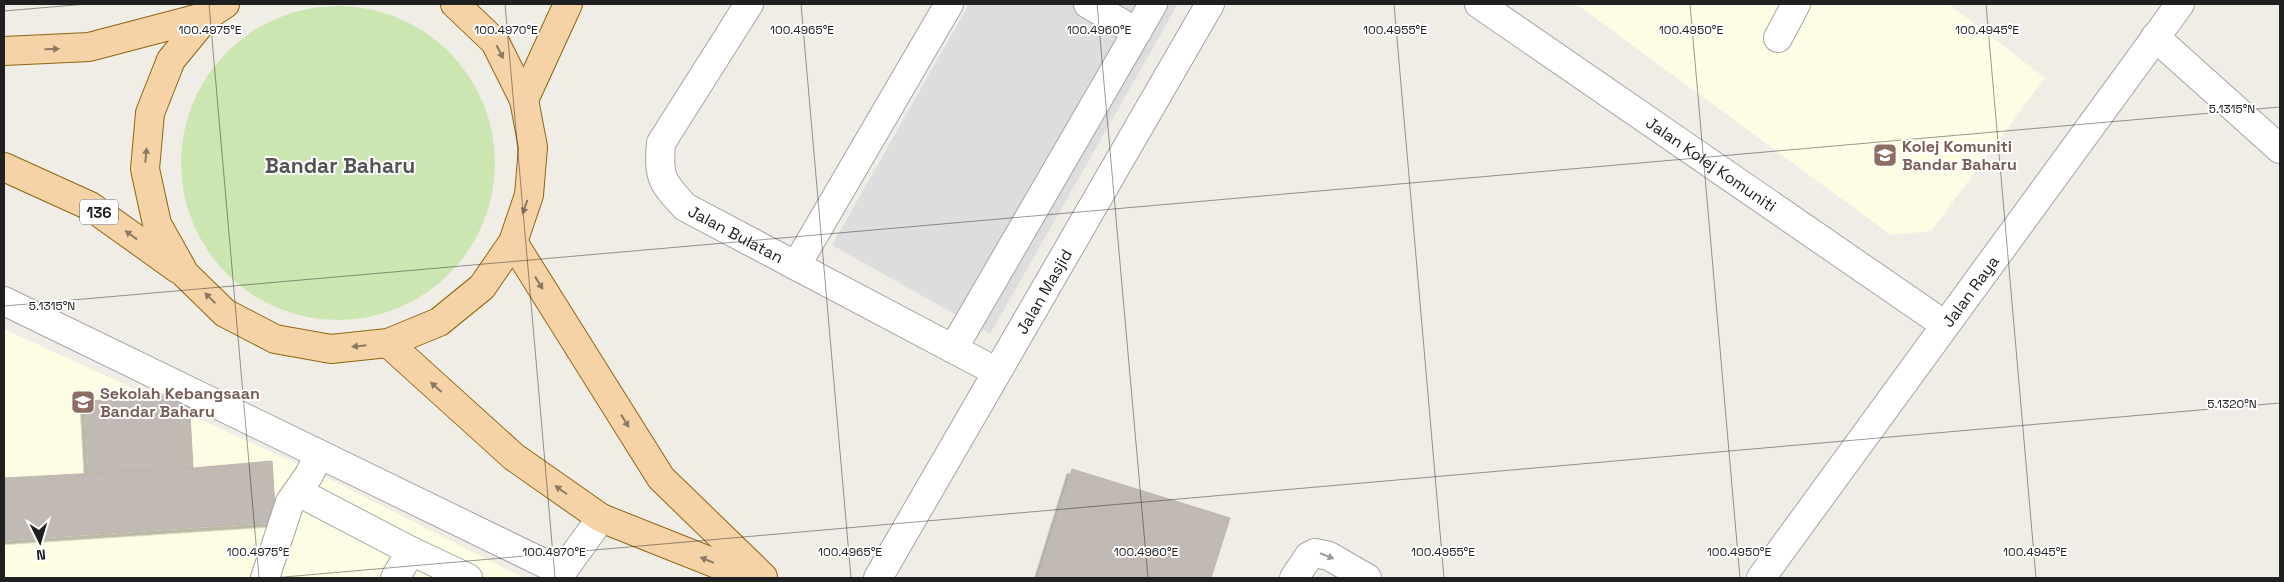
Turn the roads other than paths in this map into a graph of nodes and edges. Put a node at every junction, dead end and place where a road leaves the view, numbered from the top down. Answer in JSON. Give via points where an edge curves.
{"nodes":[{"id":1,"x":455,"y":4,"type":"edge"},
{"id":2,"x":568,"y":4,"type":"edge"},
{"id":3,"x":749,"y":4,"type":"edge"},
{"id":4,"x":949,"y":4,"type":"edge"},
{"id":5,"x":1088,"y":4,"type":"edge"},
{"id":6,"x":1153,"y":4,"type":"edge"},
{"id":7,"x":1210,"y":4,"type":"edge"},
{"id":8,"x":1480,"y":4,"type":"edge"},
{"id":9,"x":1796,"y":4,"type":"edge"},
{"id":10,"x":2180,"y":4,"type":"edge"},
{"id":11,"x":216,"y":10,"type":"edge"},
{"id":12,"x":1137,"y":32,"type":"junction"},
{"id":13,"x":2155,"y":37,"type":"junction"},
{"id":14,"x":1778,"y":38,"type":"dead end"},
{"id":15,"x":4,"y":51,"type":"edge"},
{"id":16,"x":524,"y":100,"type":"junction"},
{"id":17,"x":2280,"y":149,"type":"edge"},
{"id":18,"x":4,"y":167,"type":"edge"},
{"id":19,"x":513,"y":242,"type":"junction"},
{"id":20,"x":796,"y":266,"type":"junction"},
{"id":21,"x":185,"y":274,"type":"junction"},
{"id":22,"x":4,"y":303,"type":"edge"},
{"id":23,"x":1945,"y":325,"type":"junction"},
{"id":24,"x":388,"y":343,"type":"junction"},
{"id":25,"x":953,"y":349,"type":"junction"},
{"id":26,"x":997,"y":372,"type":"junction"},
{"id":27,"x":319,"y":454,"type":"junction"},
{"id":28,"x":298,"y":492,"type":"junction"},
{"id":29,"x":602,"y":518,"type":"junction"},
{"id":30,"x":411,"y":552,"type":"junction"},
{"id":31,"x":560,"y":575,"type":"edge"},
{"id":32,"x":265,"y":578,"type":"edge"},
{"id":33,"x":395,"y":578,"type":"edge"},
{"id":34,"x":468,"y":578,"type":"edge"},
{"id":35,"x":752,"y":578,"type":"edge"},
{"id":36,"x":764,"y":578,"type":"edge"},
{"id":37,"x":878,"y":578,"type":"edge"},
{"id":38,"x":1294,"y":578,"type":"edge"},
{"id":39,"x":1367,"y":578,"type":"edge"},
{"id":40,"x":1761,"y":578,"type":"edge"}],
"edges":[{"from":1,"to":16,"type":"main road","one_way":true,"via":[[495,42]]},
{"from":2,"to":16,"type":"main road"},
{"from":3,"to":20,"type":"street","name":"Jalan Bulatan","via":[[661,143],[659,168],[667,188],[685,207]]},
{"from":4,"to":20,"type":"street"},
{"from":5,"to":12,"type":"street"},
{"from":6,"to":12,"type":"street"},
{"from":7,"to":26,"type":"street","name":"Jalan Masjid"},
{"from":8,"to":23,"type":"street","name":"Jalan Kolej Komuniti"},
{"from":9,"to":14,"type":"street"},
{"from":10,"to":13,"type":"street","name":"Jalan Raya"},
{"from":15,"to":11,"type":"main road","one_way":true,"via":[[89,47]]},
{"from":21,"to":11,"type":"main road","one_way":true,"via":[[157,224],[145,169],[150,113],[171,60]]},
{"from":12,"to":25,"type":"street"},
{"from":13,"to":17,"type":"street"},
{"from":13,"to":23,"type":"street","name":"Jalan Raya"},
{"from":16,"to":19,"type":"main road","one_way":true,"via":[[533,147],[529,196]]},
{"from":21,"to":18,"type":"main road","number":"136","one_way":true,"via":[[90,206]]},
{"from":19,"to":24,"type":"main road","via":[[482,287],[439,322]]},
{"from":19,"to":36,"type":"main road","one_way":true,"via":[[661,478]]},
{"from":20,"to":25,"type":"street","name":"Jalan Bulatan"},
{"from":24,"to":21,"type":"main road","one_way":true,"via":[[331,349],[275,339],[225,313]]},
{"from":22,"to":27,"type":"street"},
{"from":23,"to":40,"type":"street","name":"Jalan Raya"},
{"from":29,"to":24,"type":"main road","one_way":true,"via":[[514,457]]},
{"from":25,"to":26,"type":"street","name":"Jalan Bulatan"},
{"from":26,"to":37,"type":"street","name":"Jalan Masjid"},
{"from":27,"to":28,"type":"street"},
{"from":27,"to":31,"type":"street"},
{"from":28,"to":30,"type":"street"},
{"from":28,"to":32,"type":"street","via":[[290,502]]},
{"from":29,"to":31,"type":"street"},
{"from":35,"to":29,"type":"main road","one_way":true},
{"from":30,"to":33,"type":"street"},
{"from":30,"to":34,"type":"street"},
{"from":38,"to":39,"type":"street","one_way":true,"via":[[1309,556],[1315,553],[1329,556]]}]}
